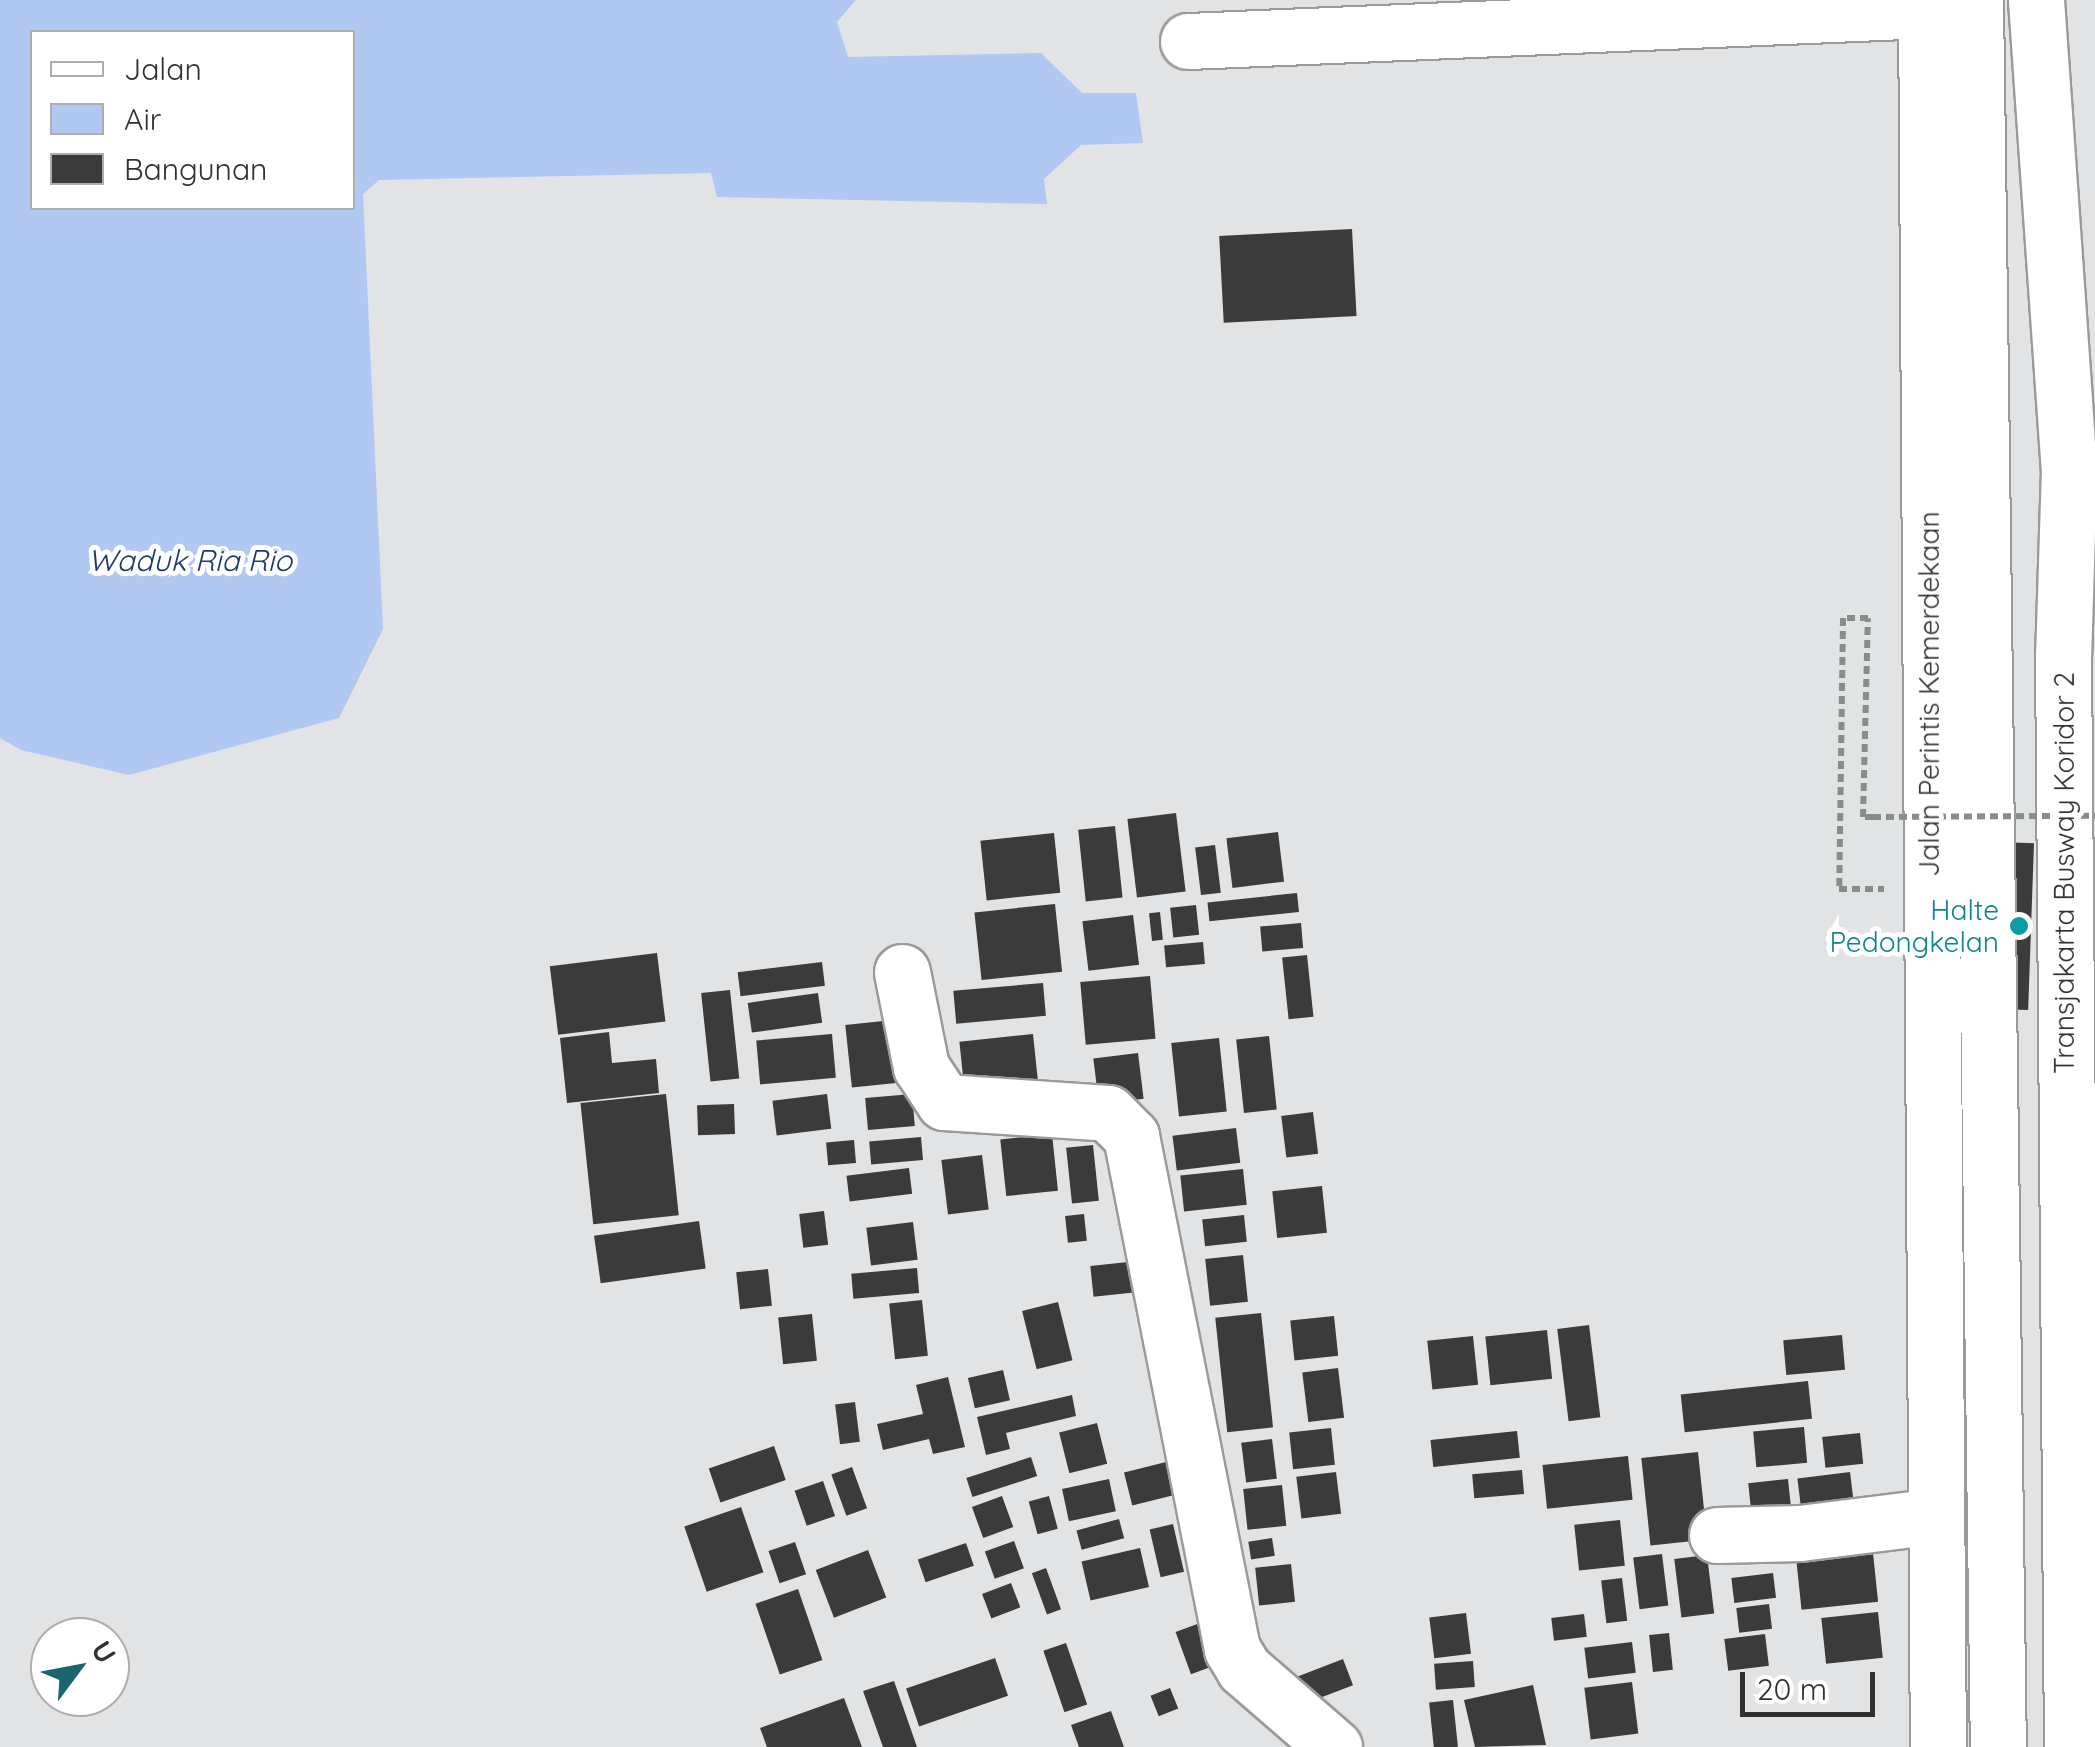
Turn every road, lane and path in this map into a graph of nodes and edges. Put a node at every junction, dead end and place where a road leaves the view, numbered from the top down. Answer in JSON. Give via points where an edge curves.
{"nodes":[{"id":1,"x":2036,"y":0,"type":"edge"},
{"id":2,"x":1943,"y":3,"type":"edge"},
{"id":3,"x":1188,"y":41,"type":"dead end"},
{"id":4,"x":2095,"y":816,"type":"edge"},
{"id":5,"x":1930,"y":890,"type":"junction"},
{"id":6,"x":902,"y":972,"type":"dead end"},
{"id":7,"x":1936,"y":1516,"type":"junction"},
{"id":8,"x":1717,"y":1535,"type":"dead end"},
{"id":9,"x":1334,"y":1747,"type":"edge"},
{"id":10,"x":1938,"y":1747,"type":"edge"},
{"id":11,"x":1998,"y":1747,"type":"edge"},
{"id":12,"x":2072,"y":1747,"type":"edge"}],
"edges":[{"from":1,"to":12,"type":"main road","name":"Transjakarta Busway Koridor 2","via":[[2070,468],[2062,654]]},
{"from":2,"to":3,"type":"main road"},
{"from":2,"to":5,"type":"main road","name":"Jalan Perintis Kemerdekaan"},
{"from":2,"to":11,"type":"main road"},
{"from":4,"to":5,"type":"path","bridge":true,"via":[[1863,817],[1868,618],[1843,618],[1839,889]]},
{"from":5,"to":7,"type":"main road","name":"Jalan Perintis Kemerdekaan"},
{"from":6,"to":9,"type":"main road","via":[[921,1067],[944,1102],[1108,1113],[1131,1136],[1232,1649],[1244,1669]]},
{"from":7,"to":8,"type":"main road","via":[[1800,1533]]},
{"from":7,"to":10,"type":"main road","name":"Jalan Perintis Kemerdekaan"}]}
